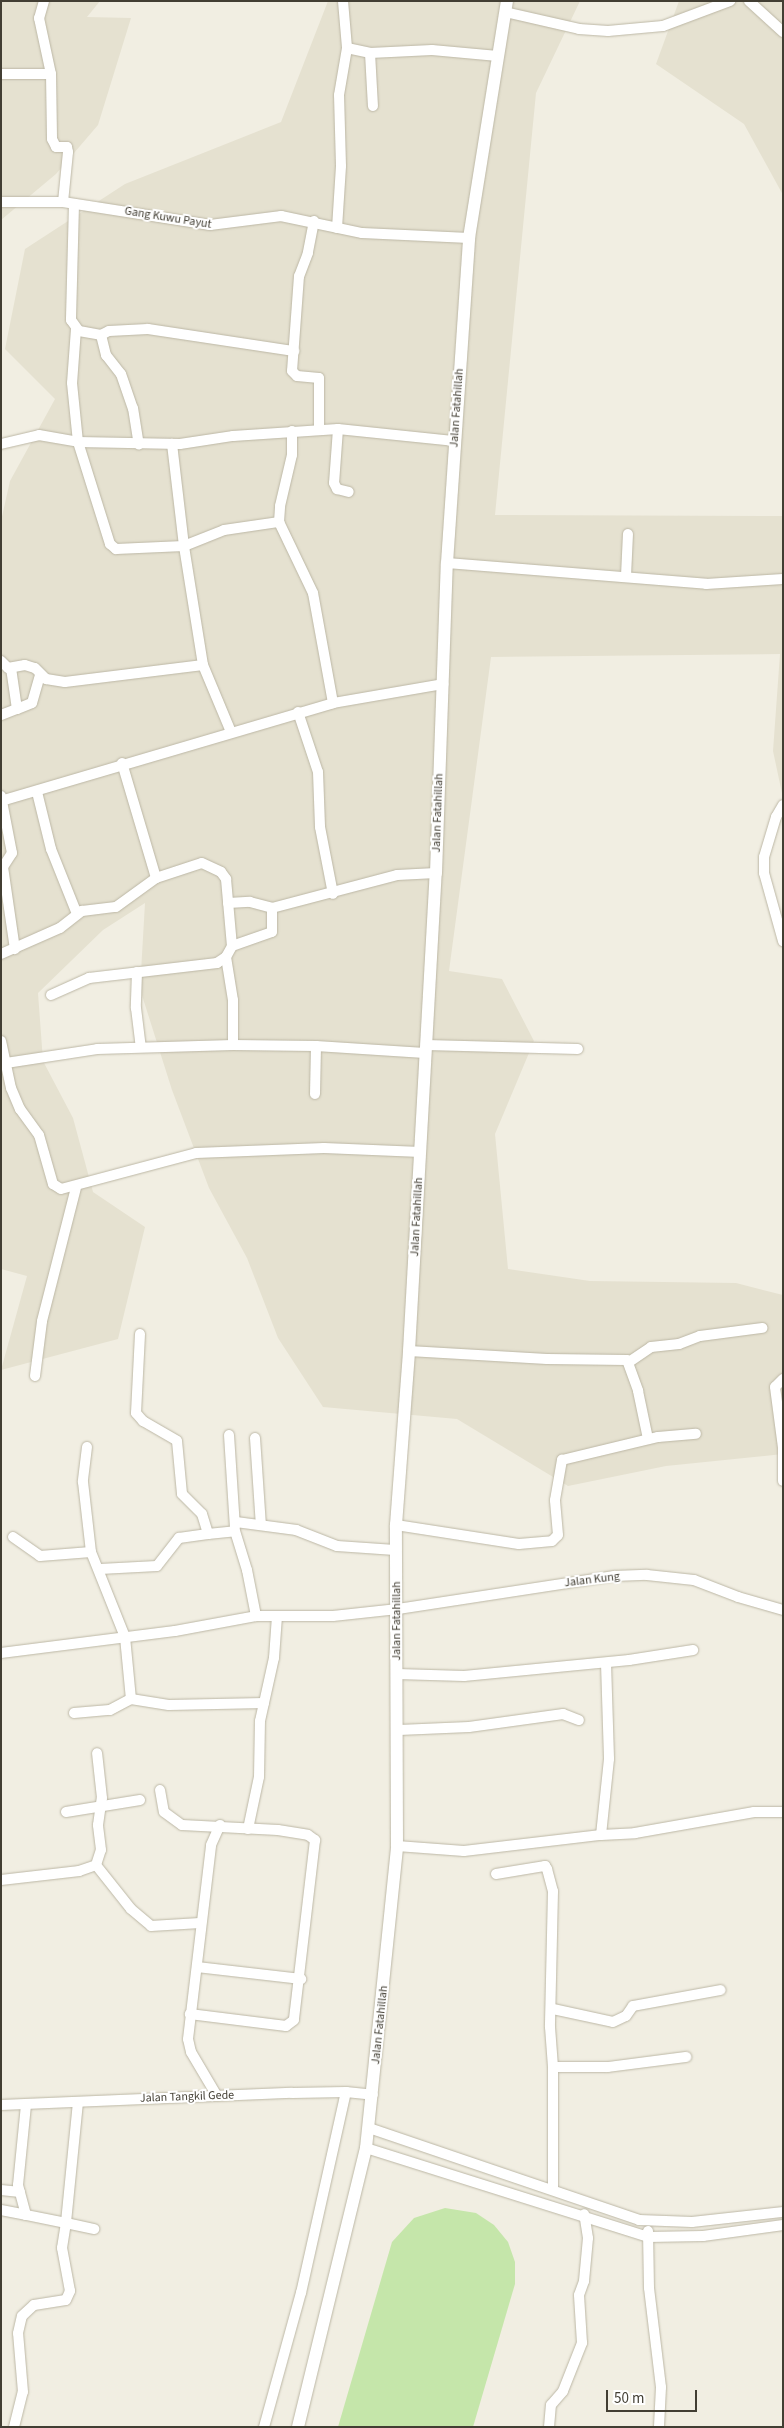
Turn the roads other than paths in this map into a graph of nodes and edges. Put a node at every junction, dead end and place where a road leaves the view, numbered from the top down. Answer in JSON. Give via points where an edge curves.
{"nodes":[{"id":1,"x":343,"y":1,"type":"edge"},
{"id":2,"x":749,"y":1,"type":"edge"},
{"id":3,"x":727,"y":2,"type":"edge"},
{"id":4,"x":41,"y":4,"type":"edge"},
{"id":5,"x":506,"y":7,"type":"edge"},
{"id":6,"x":783,"y":32,"type":"edge"},
{"id":7,"x":347,"y":48,"type":"junction"},
{"id":8,"x":370,"y":53,"type":"junction"},
{"id":9,"x":498,"y":56,"type":"junction"},
{"id":10,"x":1,"y":74,"type":"edge"},
{"id":11,"x":51,"y":74,"type":"junction"},
{"id":12,"x":373,"y":106,"type":"dead end"},
{"id":13,"x":1,"y":202,"type":"edge"},
{"id":14,"x":68,"y":203,"type":"junction"},
{"id":15,"x":314,"y":222,"type":"junction"},
{"id":16,"x":337,"y":228,"type":"junction"},
{"id":17,"x":469,"y":238,"type":"junction"},
{"id":18,"x":76,"y":329,"type":"junction"},
{"id":19,"x":101,"y":335,"type":"junction"},
{"id":20,"x":294,"y":351,"type":"junction"},
{"id":21,"x":338,"y":429,"type":"junction"},
{"id":22,"x":319,"y":430,"type":"junction"},
{"id":23,"x":292,"y":431,"type":"junction"},
{"id":24,"x":455,"y":441,"type":"junction"},
{"id":25,"x":78,"y":442,"type":"junction"},
{"id":26,"x":1,"y":444,"type":"edge"},
{"id":27,"x":172,"y":444,"type":"junction"},
{"id":28,"x":139,"y":445,"type":"junction"},
{"id":29,"x":349,"y":492,"type":"dead end"},
{"id":30,"x":280,"y":522,"type":"junction"},
{"id":31,"x":628,"y":534,"type":"dead end"},
{"id":32,"x":184,"y":546,"type":"junction"},
{"id":33,"x":447,"y":563,"type":"junction"},
{"id":34,"x":626,"y":576,"type":"junction"},
{"id":35,"x":783,"y":579,"type":"edge"},
{"id":36,"x":1,"y":661,"type":"edge"},
{"id":37,"x":203,"y":665,"type":"junction"},
{"id":38,"x":10,"y":668,"type":"junction"},
{"id":39,"x":40,"y":675,"type":"junction"},
{"id":40,"x":443,"y":684,"type":"junction"},
{"id":41,"x":333,"y":703,"type":"junction"},
{"id":42,"x":18,"y":709,"type":"junction"},
{"id":43,"x":298,"y":712,"type":"junction"},
{"id":44,"x":1,"y":715,"type":"edge"},
{"id":45,"x":231,"y":732,"type":"junction"},
{"id":46,"x":122,"y":763,"type":"junction"},
{"id":47,"x":37,"y":792,"type":"junction"},
{"id":48,"x":2,"y":799,"type":"edge"},
{"id":49,"x":783,"y":805,"type":"edge"},
{"id":50,"x":436,"y":872,"type":"junction"},
{"id":51,"x":156,"y":878,"type":"junction"},
{"id":52,"x":333,"y":894,"type":"junction"},
{"id":53,"x":228,"y":902,"type":"junction"},
{"id":54,"x":272,"y":908,"type":"junction"},
{"id":55,"x":76,"y":914,"type":"junction"},
{"id":56,"x":783,"y":941,"type":"edge"},
{"id":57,"x":232,"y":946,"type":"junction"},
{"id":58,"x":15,"y":949,"type":"junction"},
{"id":59,"x":1,"y":954,"type":"edge"},
{"id":60,"x":226,"y":957,"type":"junction"},
{"id":61,"x":137,"y":972,"type":"junction"},
{"id":62,"x":51,"y":995,"type":"dead end"},
{"id":63,"x":1,"y":1041,"type":"edge"},
{"id":64,"x":233,"y":1045,"type":"junction"},
{"id":65,"x":316,"y":1046,"type":"junction"},
{"id":66,"x":141,"y":1047,"type":"junction"},
{"id":67,"x":426,"y":1049,"type":"junction"},
{"id":68,"x":578,"y":1049,"type":"dead end"},
{"id":69,"x":6,"y":1063,"type":"junction"},
{"id":70,"x":315,"y":1094,"type":"dead end"},
{"id":71,"x":421,"y":1152,"type":"junction"},
{"id":72,"x":76,"y":1188,"type":"junction"},
{"id":73,"x":762,"y":1328,"type":"dead end"},
{"id":74,"x":140,"y":1334,"type":"dead end"},
{"id":75,"x":409,"y":1351,"type":"junction"},
{"id":76,"x":629,"y":1362,"type":"junction"},
{"id":77,"x":35,"y":1376,"type":"dead end"},
{"id":78,"x":783,"y":1379,"type":"edge"},
{"id":79,"x":696,"y":1434,"type":"dead end"},
{"id":80,"x":230,"y":1435,"type":"dead end"},
{"id":81,"x":255,"y":1438,"type":"dead end"},
{"id":82,"x":648,"y":1439,"type":"junction"},
{"id":83,"x":87,"y":1447,"type":"dead end"},
{"id":84,"x":783,"y":1481,"type":"edge"},
{"id":85,"x":396,"y":1524,"type":"junction"},
{"id":86,"x":261,"y":1525,"type":"junction"},
{"id":87,"x":235,"y":1526,"type":"junction"},
{"id":88,"x":208,"y":1534,"type":"junction"},
{"id":89,"x":13,"y":1537,"type":"dead end"},
{"id":90,"x":395,"y":1550,"type":"junction"},
{"id":91,"x":91,"y":1552,"type":"junction"},
{"id":92,"x":100,"y":1569,"type":"junction"},
{"id":93,"x":398,"y":1609,"type":"junction"},
{"id":94,"x":783,"y":1610,"type":"edge"},
{"id":95,"x":256,"y":1616,"type":"junction"},
{"id":96,"x":278,"y":1616,"type":"junction"},
{"id":97,"x":125,"y":1637,"type":"junction"},
{"id":98,"x":693,"y":1650,"type":"dead end"},
{"id":99,"x":1,"y":1653,"type":"edge"},
{"id":100,"x":606,"y":1662,"type":"junction"},
{"id":101,"x":397,"y":1674,"type":"junction"},
{"id":102,"x":131,"y":1699,"type":"junction"},
{"id":103,"x":264,"y":1703,"type":"junction"},
{"id":104,"x":74,"y":1713,"type":"dead end"},
{"id":105,"x":579,"y":1720,"type":"dead end"},
{"id":106,"x":399,"y":1730,"type":"junction"},
{"id":107,"x":96,"y":1753,"type":"dead end"},
{"id":108,"x":160,"y":1790,"type":"dead end"},
{"id":109,"x":140,"y":1800,"type":"dead end"},
{"id":110,"x":102,"y":1808,"type":"junction"},
{"id":111,"x":66,"y":1812,"type":"dead end"},
{"id":112,"x":783,"y":1812,"type":"edge"},
{"id":113,"x":220,"y":1825,"type":"junction"},
{"id":114,"x":248,"y":1829,"type":"junction"},
{"id":115,"x":601,"y":1835,"type":"junction"},
{"id":116,"x":397,"y":1846,"type":"junction"},
{"id":117,"x":96,"y":1865,"type":"junction"},
{"id":118,"x":496,"y":1874,"type":"dead end"},
{"id":119,"x":1,"y":1880,"type":"edge"},
{"id":120,"x":200,"y":1923,"type":"junction"},
{"id":121,"x":197,"y":1967,"type":"junction"},
{"id":122,"x":300,"y":1979,"type":"junction"},
{"id":123,"x":721,"y":1990,"type":"dead end"},
{"id":124,"x":553,"y":2009,"type":"junction"},
{"id":125,"x":190,"y":2014,"type":"junction"},
{"id":126,"x":686,"y":2057,"type":"dead end"},
{"id":127,"x":553,"y":2067,"type":"junction"},
{"id":128,"x":346,"y":2092,"type":"junction"},
{"id":129,"x":217,"y":2096,"type":"junction"},
{"id":130,"x":373,"y":2096,"type":"junction"},
{"id":131,"x":78,"y":2102,"type":"junction"},
{"id":132,"x":1,"y":2105,"type":"edge"},
{"id":133,"x":26,"y":2105,"type":"junction"},
{"id":134,"x":369,"y":2128,"type":"junction"},
{"id":135,"x":366,"y":2148,"type":"junction"},
{"id":136,"x":1,"y":2190,"type":"edge"},
{"id":137,"x":553,"y":2190,"type":"junction"},
{"id":138,"x":20,"y":2192,"type":"junction"},
{"id":139,"x":1,"y":2210,"type":"edge"},
{"id":140,"x":783,"y":2212,"type":"edge"},
{"id":141,"x":584,"y":2214,"type":"junction"},
{"id":142,"x":26,"y":2215,"type":"junction"},
{"id":143,"x":649,"y":2221,"type":"junction"},
{"id":144,"x":66,"y":2223,"type":"junction"},
{"id":145,"x":783,"y":2226,"type":"edge"},
{"id":146,"x":94,"y":2229,"type":"dead end"},
{"id":147,"x":648,"y":2237,"type":"junction"},
{"id":148,"x":14,"y":2427,"type":"edge"},
{"id":149,"x":264,"y":2427,"type":"edge"},
{"id":150,"x":298,"y":2427,"type":"edge"},
{"id":151,"x":549,"y":2427,"type":"edge"},
{"id":152,"x":659,"y":2427,"type":"edge"}],
"edges":[{"from":1,"to":7,"type":"street"},
{"from":2,"to":6,"type":"street"},
{"from":3,"to":5,"type":"street","via":[[663,26],[608,31],[579,29]]},
{"from":4,"to":11,"type":"street"},
{"from":5,"to":9,"type":"street","name":"Jalan Fatahillah"},
{"from":7,"to":8,"type":"street"},
{"from":7,"to":16,"type":"street","via":[[339,95],[342,166]]},
{"from":8,"to":9,"type":"street","via":[[432,50]]},
{"from":8,"to":12,"type":"street"},
{"from":9,"to":17,"type":"street","name":"Jalan Fatahillah"},
{"from":10,"to":11,"type":"street"},
{"from":11,"to":14,"type":"street","via":[[53,144],[67,147]]},
{"from":13,"to":14,"type":"street","name":"Gang Kuwu Payut"},
{"from":14,"to":15,"type":"street","name":"Gang Kuwu Payut","via":[[210,225],[274,216]]},
{"from":14,"to":18,"type":"street","via":[[70,316]]},
{"from":15,"to":16,"type":"street","name":"Gang Kuwu Payut"},
{"from":15,"to":20,"type":"street","via":[[308,253],[299,276]]},
{"from":16,"to":17,"type":"street","name":"Gang Kuwu Payut","via":[[362,233]]},
{"from":17,"to":24,"type":"street","name":"Jalan Fatahillah"},
{"from":18,"to":19,"type":"street"},
{"from":18,"to":25,"type":"street","via":[[72,382]]},
{"from":19,"to":20,"type":"street","via":[[109,331],[148,330]]},
{"from":19,"to":28,"type":"street","via":[[106,355],[121,374],[133,408]]},
{"from":20,"to":22,"type":"street","via":[[294,374],[320,378]]},
{"from":21,"to":22,"type":"street"},
{"from":21,"to":24,"type":"street"},
{"from":21,"to":29,"type":"street","via":[[334,483],[337,488]]},
{"from":22,"to":23,"type":"street"},
{"from":23,"to":27,"type":"street"},
{"from":23,"to":30,"type":"street","via":[[292,456],[280,506]]},
{"from":24,"to":33,"type":"street","name":"Jalan Fatahillah"},
{"from":25,"to":26,"type":"street","via":[[39,435]]},
{"from":25,"to":28,"type":"street"},
{"from":25,"to":32,"type":"street","via":[[110,544],[116,549]]},
{"from":27,"to":28,"type":"street"},
{"from":27,"to":32,"type":"street"},
{"from":30,"to":32,"type":"street","via":[[224,530]]},
{"from":30,"to":41,"type":"street","via":[[313,593]]},
{"from":31,"to":34,"type":"street"},
{"from":32,"to":37,"type":"street"},
{"from":33,"to":34,"type":"street"},
{"from":33,"to":40,"type":"street","name":"Jalan Fatahillah"},
{"from":34,"to":35,"type":"street","via":[[706,584]]},
{"from":36,"to":38,"type":"street"},
{"from":37,"to":39,"type":"street","via":[[65,682]]},
{"from":37,"to":45,"type":"street"},
{"from":38,"to":39,"type":"street","via":[[26,665],[35,668]]},
{"from":38,"to":42,"type":"street"},
{"from":39,"to":42,"type":"street","via":[[32,703]]},
{"from":40,"to":41,"type":"street"},
{"from":40,"to":50,"type":"street","name":"Jalan Fatahillah"},
{"from":41,"to":43,"type":"street"},
{"from":42,"to":44,"type":"street"},
{"from":43,"to":45,"type":"street"},
{"from":43,"to":52,"type":"street","via":[[318,772],[320,827]]},
{"from":45,"to":46,"type":"street"},
{"from":46,"to":47,"type":"street"},
{"from":46,"to":51,"type":"street"},
{"from":47,"to":48,"type":"street"},
{"from":47,"to":55,"type":"street","via":[[48,841]]},
{"from":48,"to":58,"type":"street","via":[[12,853],[3,867]]},
{"from":49,"to":56,"type":"street","via":[[764,857],[764,873]]},
{"from":50,"to":52,"type":"street","via":[[397,875]]},
{"from":50,"to":67,"type":"street","name":"Jalan Fatahillah"},
{"from":51,"to":53,"type":"street","via":[[202,863],[221,872],[226,879]]},
{"from":51,"to":55,"type":"street","via":[[116,907]]},
{"from":52,"to":54,"type":"street"},
{"from":53,"to":54,"type":"street","via":[[250,902]]},
{"from":53,"to":57,"type":"street"},
{"from":54,"to":57,"type":"street","via":[[272,932]]},
{"from":55,"to":58,"type":"street","via":[[60,928]]},
{"from":57,"to":60,"type":"street"},
{"from":58,"to":59,"type":"street"},
{"from":60,"to":61,"type":"street","via":[[217,963]]},
{"from":60,"to":64,"type":"street","via":[[232,1000]]},
{"from":61,"to":62,"type":"street","via":[[89,978]]},
{"from":61,"to":66,"type":"street","via":[[136,1008]]},
{"from":63,"to":69,"type":"street"},
{"from":64,"to":65,"type":"street"},
{"from":64,"to":66,"type":"street"},
{"from":65,"to":67,"type":"street"},
{"from":65,"to":70,"type":"street"},
{"from":66,"to":69,"type":"street"},
{"from":67,"to":68,"type":"street"},
{"from":67,"to":71,"type":"street","name":"Jalan Fatahillah"},
{"from":69,"to":72,"type":"street","via":[[20,1109],[39,1135],[53,1184],[61,1189]]},
{"from":71,"to":72,"type":"street","via":[[324,1148],[196,1153],[166,1159]]},
{"from":71,"to":75,"type":"street","name":"Jalan Fatahillah"},
{"from":72,"to":77,"type":"street","via":[[42,1321]]},
{"from":73,"to":76,"type":"street","via":[[700,1336],[679,1344],[651,1347]]},
{"from":74,"to":88,"type":"street","via":[[136,1412],[143,1421],[177,1441],[182,1494],[202,1514]]},
{"from":75,"to":76,"type":"street","via":[[547,1359],[623,1359]]},
{"from":75,"to":85,"type":"street","name":"Jalan Fatahillah"},
{"from":76,"to":82,"type":"street"},
{"from":78,"to":84,"type":"street","via":[[775,1386],[782,1438]]},
{"from":79,"to":82,"type":"street"},
{"from":80,"to":87,"type":"street"},
{"from":81,"to":86,"type":"street"},
{"from":82,"to":85,"type":"street","via":[[561,1462],[555,1500],[558,1535],[552,1541],[520,1544]]},
{"from":83,"to":91,"type":"street","via":[[83,1482]]},
{"from":85,"to":90,"type":"street","name":"Jalan Fatahillah"},
{"from":86,"to":87,"type":"street"},
{"from":86,"to":90,"type":"street","via":[[296,1530],[337,1546]]},
{"from":87,"to":88,"type":"street"},
{"from":87,"to":95,"type":"street"},
{"from":88,"to":92,"type":"street","via":[[179,1538],[157,1566]]},
{"from":89,"to":91,"type":"street","via":[[40,1556]]},
{"from":90,"to":93,"type":"street","name":"Jalan Fatahillah"},
{"from":91,"to":92,"type":"street"},
{"from":92,"to":97,"type":"street"},
{"from":93,"to":94,"type":"street","name":"Jalan Kung","via":[[614,1576],[646,1575],[694,1580]]},
{"from":93,"to":96,"type":"street","name":"Jalan Kung","via":[[333,1616]]},
{"from":93,"to":101,"type":"street","name":"Jalan Fatahillah"},
{"from":95,"to":96,"type":"street","name":"Jalan Kung"},
{"from":95,"to":97,"type":"street","name":"Jalan Kung"},
{"from":96,"to":103,"type":"street"},
{"from":97,"to":99,"type":"street","name":"Jalan Kung"},
{"from":97,"to":102,"type":"street"},
{"from":98,"to":100,"type":"street"},
{"from":100,"to":101,"type":"street","via":[[464,1676]]},
{"from":100,"to":115,"type":"street","via":[[609,1759]]},
{"from":101,"to":106,"type":"street","name":"Jalan Fatahillah"},
{"from":102,"to":103,"type":"street","via":[[169,1705]]},
{"from":102,"to":104,"type":"street","via":[[110,1710]]},
{"from":103,"to":114,"type":"street","via":[[260,1721],[259,1777]]},
{"from":105,"to":106,"type":"street","via":[[563,1714],[469,1727]]},
{"from":106,"to":116,"type":"street","name":"Jalan Fatahillah"},
{"from":107,"to":110,"type":"street"},
{"from":108,"to":113,"type":"street","via":[[164,1812],[176,1822]]},
{"from":109,"to":110,"type":"street"},
{"from":110,"to":111,"type":"street"},
{"from":110,"to":117,"type":"street"},
{"from":112,"to":115,"type":"street","via":[[754,1812],[634,1833]]},
{"from":113,"to":114,"type":"street"},
{"from":113,"to":120,"type":"street","via":[[210,1845]]},
{"from":114,"to":122,"type":"street","via":[[308,1835],[314,1840]]},
{"from":115,"to":116,"type":"street","via":[[464,1851]]},
{"from":116,"to":130,"type":"street","name":"Jalan Fatahillah"},
{"from":117,"to":119,"type":"street","via":[[79,1871]]},
{"from":117,"to":120,"type":"street","via":[[131,1908],[151,1926]]},
{"from":118,"to":124,"type":"street","via":[[545,1866],[547,1869],[553,1891]]},
{"from":120,"to":121,"type":"street"},
{"from":121,"to":122,"type":"street"},
{"from":121,"to":125,"type":"street"},
{"from":122,"to":125,"type":"street","via":[[294,2020],[286,2026]]},
{"from":123,"to":124,"type":"street","via":[[634,2006],[626,2016],[613,2022]]},
{"from":124,"to":127,"type":"street","via":[[550,2027]]},
{"from":125,"to":129,"type":"street","via":[[190,2052]]},
{"from":126,"to":127,"type":"street","via":[[608,2067]]},
{"from":127,"to":137,"type":"street"},
{"from":128,"to":129,"type":"street","name":"Jalan Tangkil Gede"},
{"from":128,"to":130,"type":"street","name":"Jalan Tangkil Gede"},
{"from":128,"to":149,"type":"street","via":[[301,2293]]},
{"from":129,"to":131,"type":"street","name":"Jalan Tangkil Gede"},
{"from":130,"to":134,"type":"street","name":"Jalan Fatahillah"},
{"from":131,"to":133,"type":"street","name":"Jalan Tangkil Gede"},
{"from":131,"to":144,"type":"street"},
{"from":132,"to":133,"type":"street","name":"Jalan Tangkil Gede"},
{"from":133,"to":138,"type":"street","via":[[17,2178]]},
{"from":134,"to":135,"type":"street","name":"Jalan Fatahillah"},
{"from":134,"to":137,"type":"street"},
{"from":135,"to":141,"type":"street"},
{"from":135,"to":150,"type":"street","name":"Jalan Fatahillah"},
{"from":136,"to":138,"type":"street"},
{"from":137,"to":143,"type":"street"},
{"from":138,"to":142,"type":"street"},
{"from":139,"to":142,"type":"street"},
{"from":140,"to":143,"type":"street","via":[[692,2222]]},
{"from":141,"to":147,"type":"street","via":[[604,2225]]},
{"from":141,"to":151,"type":"street","via":[[588,2238],[584,2281],[579,2295],[582,2342],[563,2391],[551,2405]]},
{"from":142,"to":144,"type":"street"},
{"from":143,"to":147,"type":"street"},
{"from":144,"to":146,"type":"street"},
{"from":144,"to":148,"type":"street","via":[[62,2248],[69,2296],[63,2301],[34,2305],[22,2316],[18,2333],[23,2392]]},
{"from":145,"to":147,"type":"street","via":[[703,2236]]},
{"from":147,"to":152,"type":"street","via":[[649,2288],[661,2387]]}]}
